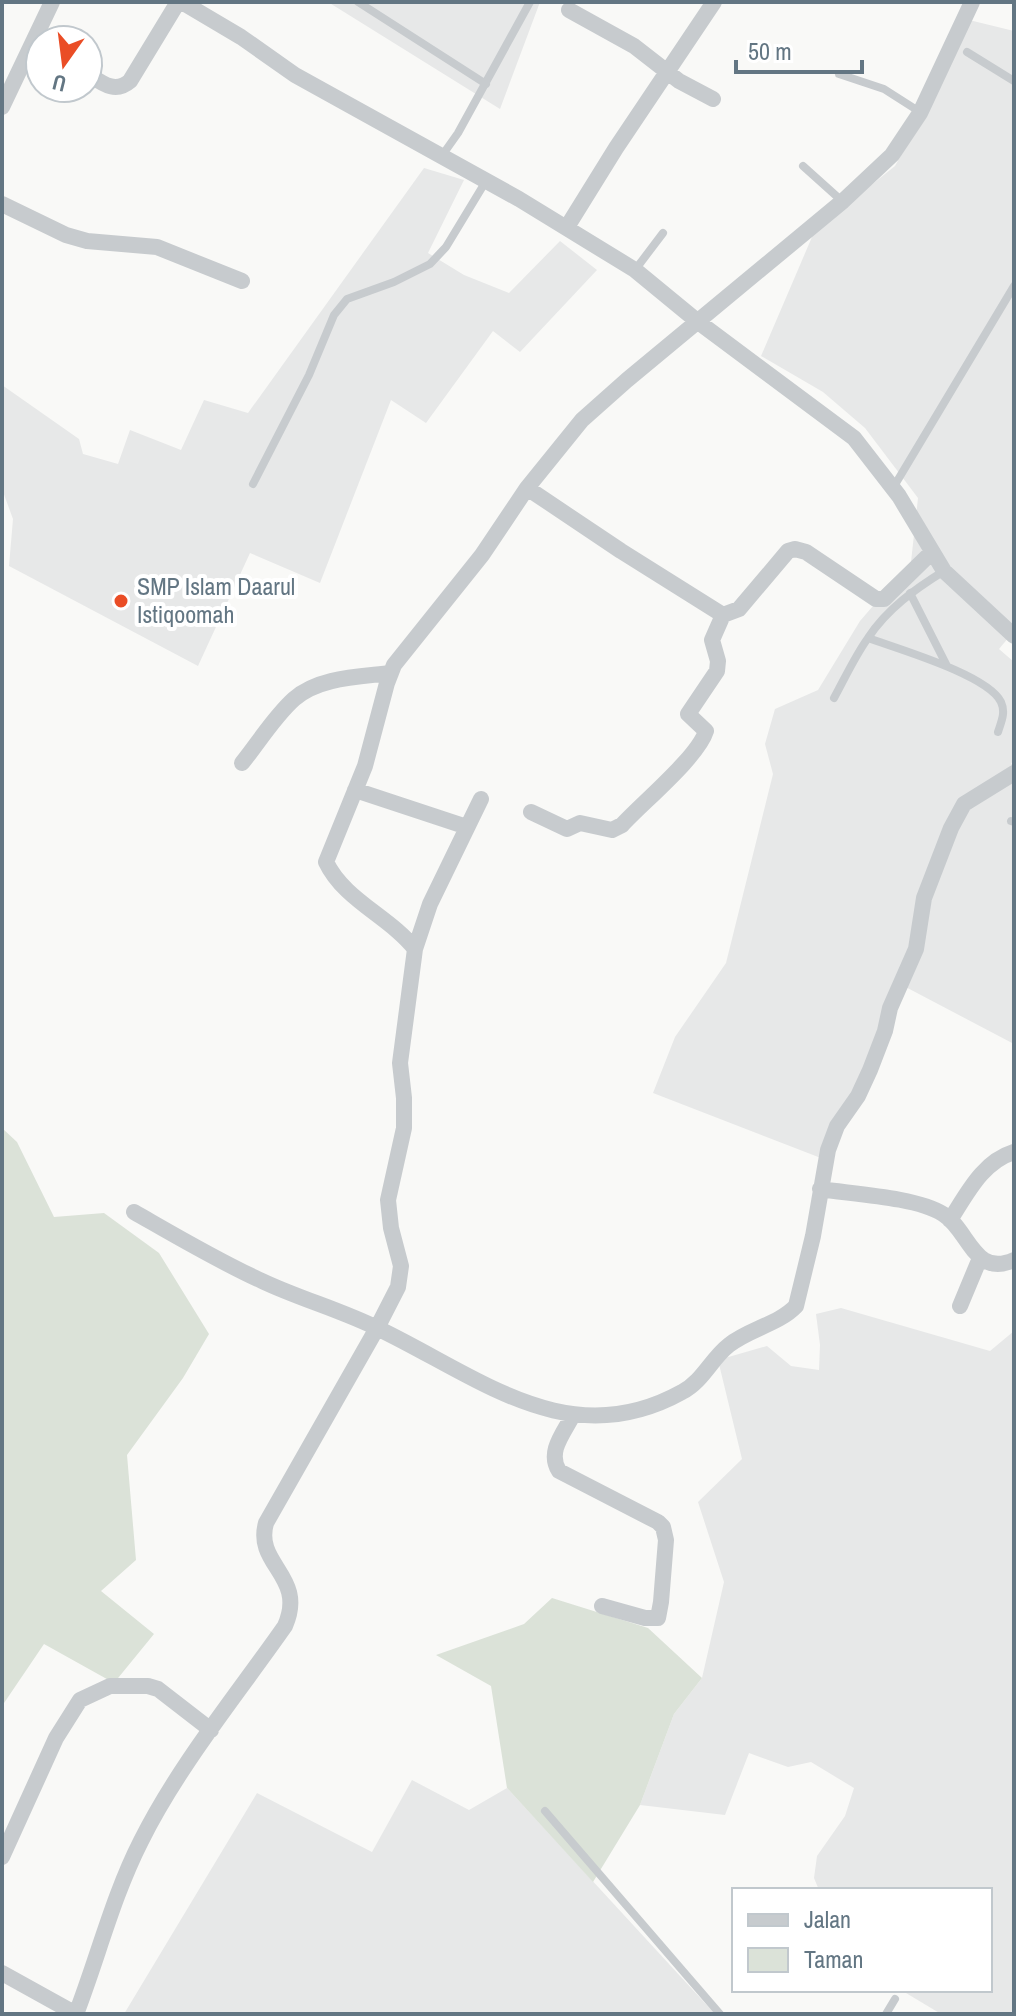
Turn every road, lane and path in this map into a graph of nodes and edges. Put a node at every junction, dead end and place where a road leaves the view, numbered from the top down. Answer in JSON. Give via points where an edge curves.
{"nodes":[{"id":1,"x":52,"y":2,"type":"edge"},
{"id":2,"x":180,"y":2,"type":"edge"},
{"id":3,"x":358,"y":2,"type":"edge"},
{"id":4,"x":530,"y":2,"type":"edge"},
{"id":5,"x":714,"y":2,"type":"edge"},
{"id":6,"x":972,"y":2,"type":"edge"},
{"id":7,"x":569,"y":10,"type":"dead end"},
{"id":8,"x":44,"y":24,"type":"edge"},
{"id":9,"x":967,"y":52,"type":"dead end"},
{"id":10,"x":24,"y":67,"type":"edge"},
{"id":11,"x":668,"y":73,"type":"junction"},
{"id":12,"x":839,"y":74,"type":"dead end"},
{"id":13,"x":1014,"y":81,"type":"edge"},
{"id":14,"x":104,"y":84,"type":"edge"},
{"id":15,"x":486,"y":84,"type":"junction"},
{"id":16,"x":713,"y":99,"type":"dead end"},
{"id":17,"x":2,"y":107,"type":"edge"},
{"id":18,"x":920,"y":113,"type":"junction"},
{"id":19,"x":441,"y":157,"type":"junction"},
{"id":20,"x":803,"y":166,"type":"dead end"},
{"id":21,"x":486,"y":181,"type":"junction"},
{"id":22,"x":843,"y":201,"type":"junction"},
{"id":23,"x":2,"y":204,"type":"edge"},
{"id":24,"x":567,"y":227,"type":"junction"},
{"id":25,"x":663,"y":233,"type":"dead end"},
{"id":26,"x":635,"y":270,"type":"junction"},
{"id":27,"x":242,"y":281,"type":"dead end"},
{"id":28,"x":1014,"y":286,"type":"edge"},
{"id":29,"x":697,"y":321,"type":"junction"},
{"id":30,"x":253,"y":484,"type":"dead end"},
{"id":31,"x":527,"y":488,"type":"junction"},
{"id":32,"x":893,"y":488,"type":"junction"},
{"id":33,"x":932,"y":552,"type":"junction"},
{"id":34,"x":944,"y":571,"type":"junction"},
{"id":35,"x":910,"y":593,"type":"junction"},
{"id":36,"x":723,"y":615,"type":"junction"},
{"id":37,"x":1014,"y":636,"type":"edge"},
{"id":38,"x":868,"y":638,"type":"junction"},
{"id":39,"x":947,"y":667,"type":"junction"},
{"id":40,"x":391,"y":673,"type":"junction"},
{"id":41,"x":834,"y":698,"type":"dead end"},
{"id":42,"x":998,"y":732,"type":"dead end"},
{"id":43,"x":242,"y":763,"type":"dead end"},
{"id":44,"x":1014,"y":773,"type":"edge"},
{"id":45,"x":355,"y":790,"type":"junction"},
{"id":46,"x":481,"y":799,"type":"dead end"},
{"id":47,"x":531,"y":812,"type":"dead end"},
{"id":48,"x":467,"y":827,"type":"junction"},
{"id":49,"x":415,"y":949,"type":"junction"},
{"id":50,"x":1014,"y":1152,"type":"edge"},
{"id":51,"x":820,"y":1189,"type":"junction"},
{"id":52,"x":134,"y":1212,"type":"dead end"},
{"id":53,"x":950,"y":1220,"type":"junction"},
{"id":54,"x":980,"y":1258,"type":"junction"},
{"id":55,"x":1014,"y":1260,"type":"edge"},
{"id":56,"x":960,"y":1306,"type":"dead end"},
{"id":57,"x":377,"y":1328,"type":"junction"},
{"id":58,"x":573,"y":1415,"type":"junction"},
{"id":59,"x":602,"y":1606,"type":"dead end"},
{"id":60,"x":211,"y":1730,"type":"junction"},
{"id":61,"x":545,"y":1811,"type":"dead end"},
{"id":62,"x":2,"y":1857,"type":"edge"},
{"id":63,"x":2,"y":1973,"type":"edge"},
{"id":64,"x":895,"y":1999,"type":"dead end"},
{"id":65,"x":720,"y":2014,"type":"edge"},
{"id":66,"x":886,"y":2014,"type":"edge"}],
"edges":[{"from":1,"to":8,"type":"street"},
{"from":2,"to":14,"type":"street","via":[[130,81],[124,86]]},
{"from":2,"to":19,"type":"street","via":[[295,75]]},
{"from":3,"to":15,"type":"lane"},
{"from":4,"to":15,"type":"lane"},
{"from":5,"to":11,"type":"street"},
{"from":6,"to":18,"type":"street"},
{"from":7,"to":11,"type":"street","via":[[646,54]]},
{"from":9,"to":13,"type":"lane"},
{"from":10,"to":17,"type":"street"},
{"from":11,"to":16,"type":"street"},
{"from":11,"to":24,"type":"street"},
{"from":12,"to":18,"type":"lane","via":[[884,89]]},
{"from":15,"to":19,"type":"lane"},
{"from":18,"to":22,"type":"street","via":[[892,155]]},
{"from":19,"to":21,"type":"street"},
{"from":20,"to":22,"type":"lane"},
{"from":21,"to":24,"type":"street"},
{"from":21,"to":30,"type":"lane","via":[[430,264],[340,306]]},
{"from":22,"to":29,"type":"street"},
{"from":23,"to":27,"type":"street","via":[[66,235],[157,247]]},
{"from":24,"to":26,"type":"street"},
{"from":25,"to":26,"type":"lane"},
{"from":26,"to":29,"type":"street"},
{"from":28,"to":32,"type":"lane"},
{"from":29,"to":31,"type":"street","via":[[582,420]]},
{"from":29,"to":32,"type":"street","via":[[854,438]]},
{"from":31,"to":36,"type":"street"},
{"from":31,"to":40,"type":"street"},
{"from":32,"to":33,"type":"street"},
{"from":33,"to":34,"type":"street"},
{"from":33,"to":36,"type":"street","via":[[884,599],[876,599],[806,552],[788,551],[739,609]]},
{"from":34,"to":35,"type":"lane"},
{"from":34,"to":37,"type":"street"},
{"from":35,"to":38,"type":"lane"},
{"from":35,"to":39,"type":"lane"},
{"from":36,"to":47,"type":"street","via":[[712,640],[717,671],[688,714],[703,726],[704,739],[675,772],[612,830],[580,823],[567,829]]},
{"from":38,"to":39,"type":"lane"},
{"from":38,"to":41,"type":"lane"},
{"from":39,"to":42,"type":"lane","via":[[998,697],[1004,712]]},
{"from":40,"to":43,"type":"street","via":[[312,687],[295,698]]},
{"from":40,"to":45,"type":"street"},
{"from":44,"to":51,"type":"street","via":[[964,804],[951,828],[924,898],[916,949],[870,1070],[837,1126]]},
{"from":45,"to":48,"type":"street"},
{"from":45,"to":49,"type":"street","via":[[326,862],[352,894]]},
{"from":46,"to":48,"type":"street"},
{"from":48,"to":49,"type":"street"},
{"from":49,"to":57,"type":"street","via":[[400,1063],[404,1128],[388,1200],[401,1276]]},
{"from":50,"to":53,"type":"street","via":[[988,1166]]},
{"from":51,"to":53,"type":"street","via":[[913,1203]]},
{"from":51,"to":58,"type":"street","via":[[793,1310],[734,1341],[682,1392],[616,1414]]},
{"from":52,"to":57,"type":"street","via":[[232,1267]]},
{"from":53,"to":54,"type":"street"},
{"from":54,"to":55,"type":"street","via":[[1003,1264]]},
{"from":54,"to":56,"type":"street"},
{"from":57,"to":58,"type":"street","via":[[506,1395]]},
{"from":57,"to":60,"type":"street","via":[[266,1523],[266,1545],[291,1594],[290,1614]]},
{"from":58,"to":59,"type":"street","via":[[553,1452],[559,1471],[658,1522],[666,1534],[658,1618]]},
{"from":60,"to":62,"type":"street","via":[[148,1686],[110,1686],[80,1700],[56,1738]]},
{"from":60,"to":63,"type":"street","via":[[141,1839],[76,2014]]},
{"from":61,"to":65,"type":"lane"},
{"from":64,"to":66,"type":"lane"}]}
